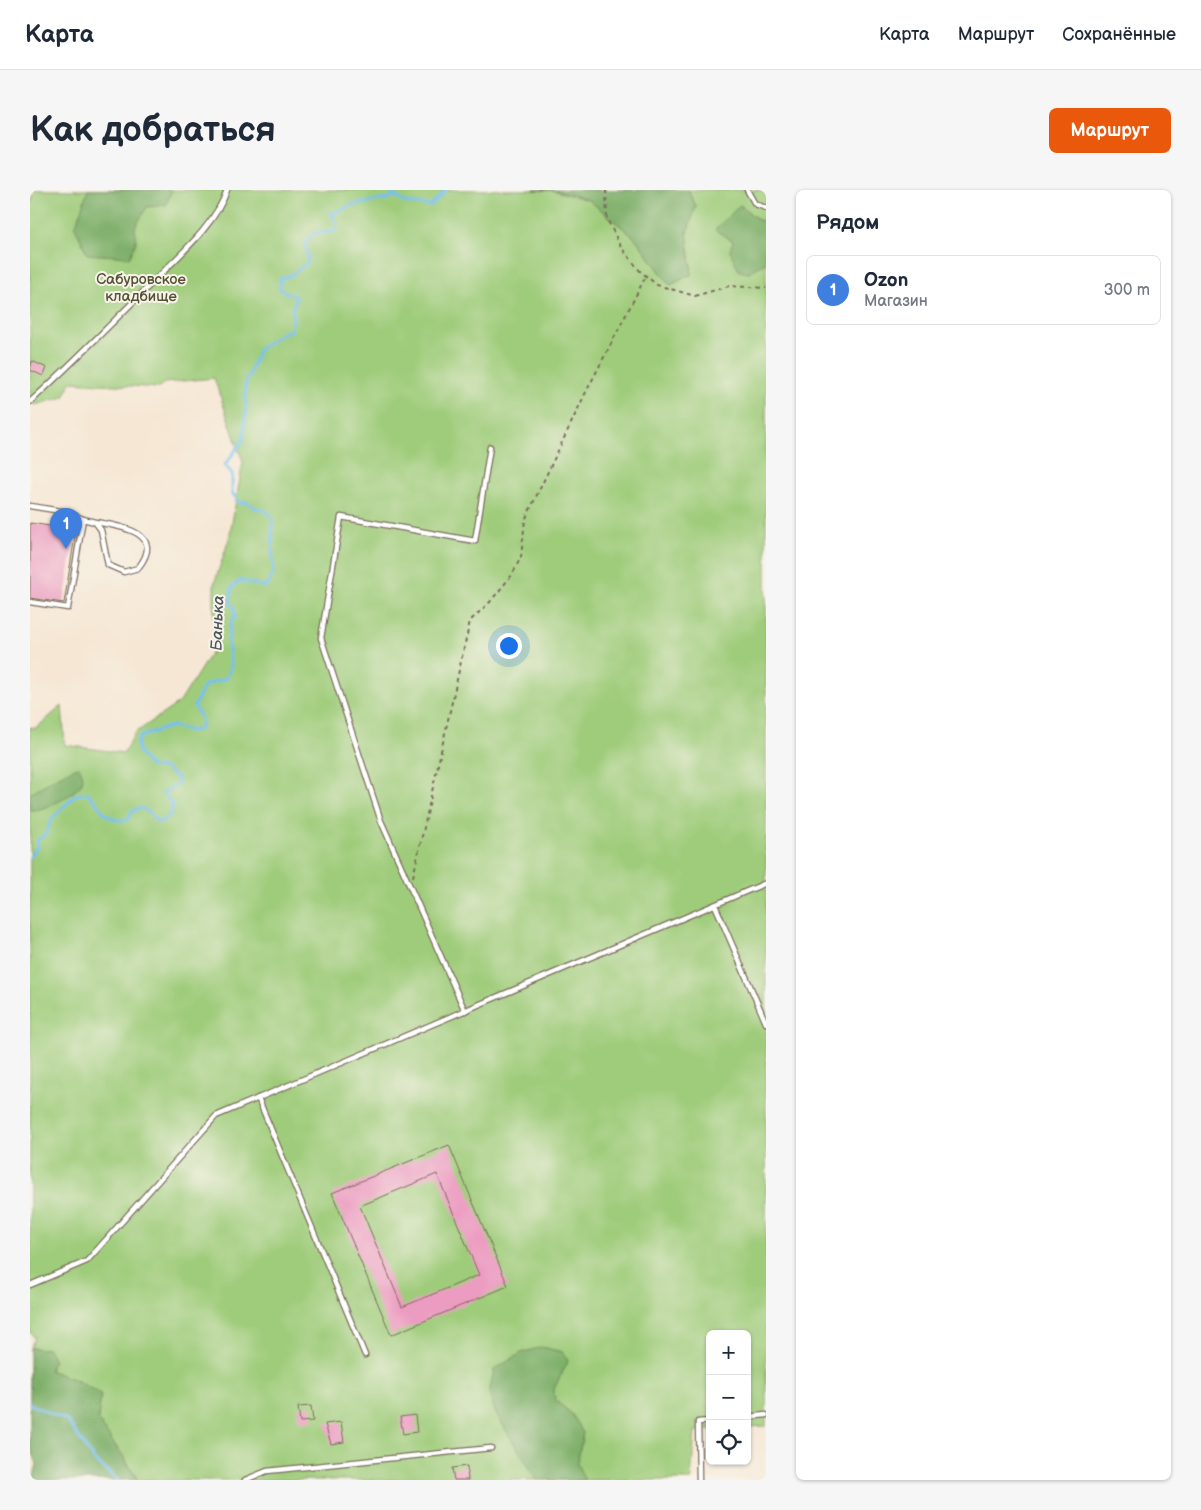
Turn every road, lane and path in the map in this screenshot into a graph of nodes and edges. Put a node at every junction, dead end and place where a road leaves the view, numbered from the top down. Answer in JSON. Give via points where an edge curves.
{"nodes":[{"id":1,"x":227,"y":190,"type":"edge"},
{"id":2,"x":606,"y":190,"type":"edge"},
{"id":3,"x":747,"y":190,"type":"edge"},
{"id":4,"x":766,"y":208,"type":"edge"},
{"id":5,"x":646,"y":276,"type":"junction"},
{"id":6,"x":766,"y":288,"type":"edge"},
{"id":7,"x":30,"y":402,"type":"edge"},
{"id":8,"x":490,"y":447,"type":"dead end"},
{"id":9,"x":30,"y":506,"type":"edge"},
{"id":10,"x":83,"y":519,"type":"junction"},
{"id":11,"x":95,"y":522,"type":"junction"},
{"id":12,"x":30,"y":602,"type":"edge"},
{"id":13,"x":766,"y":883,"type":"edge"},
{"id":14,"x":410,"y":888,"type":"junction"},
{"id":15,"x":715,"y":905,"type":"junction"},
{"id":16,"x":465,"y":1010,"type":"junction"},
{"id":17,"x":766,"y":1023,"type":"edge"},
{"id":18,"x":258,"y":1098,"type":"junction"},
{"id":19,"x":30,"y":1285,"type":"edge"},
{"id":20,"x":365,"y":1355,"type":"dead end"},
{"id":21,"x":766,"y":1415,"type":"edge"},
{"id":22,"x":751,"y":1417,"type":"edge"},
{"id":23,"x":706,"y":1421,"type":"edge"},
{"id":24,"x":491,"y":1448,"type":"dead end"},
{"id":25,"x":244,"y":1480,"type":"edge"},
{"id":26,"x":699,"y":1480,"type":"edge"}],
"edges":[{"from":1,"to":7,"type":"lane","via":[[216,212],[193,242]]},
{"from":2,"to":5,"type":"path","via":[[607,219],[621,247]]},
{"from":3,"to":4,"type":"lane","via":[[755,204]]},
{"from":5,"to":6,"type":"path","via":[[657,285],[695,296],[729,286]]},
{"from":5,"to":14,"type":"path","via":[[525,520],[521,557],[512,575],[470,621]]},
{"from":8,"to":14,"type":"lane","via":[[475,541],[341,517],[321,638],[381,821]]},
{"from":9,"to":10,"type":"lane","via":[[66,512]]},
{"from":10,"to":11,"type":"lane"},
{"from":10,"to":12,"type":"lane","via":[[68,608]]},
{"from":11,"to":11,"type":"lane","via":[[101,530],[108,565],[124,572],[138,568],[146,548],[138,532]]},
{"from":13,"to":15,"type":"lane"},
{"from":14,"to":16,"type":"lane"},
{"from":15,"to":16,"type":"lane"},
{"from":15,"to":17,"type":"lane"},
{"from":16,"to":18,"type":"lane"},
{"from":18,"to":19,"type":"lane","via":[[216,1116],[86,1261]]},
{"from":18,"to":20,"type":"lane"},
{"from":21,"to":22,"type":"lane"},
{"from":23,"to":26,"type":"lane","via":[[698,1422]]},
{"from":24,"to":25,"type":"lane","via":[[267,1471]]}]}
